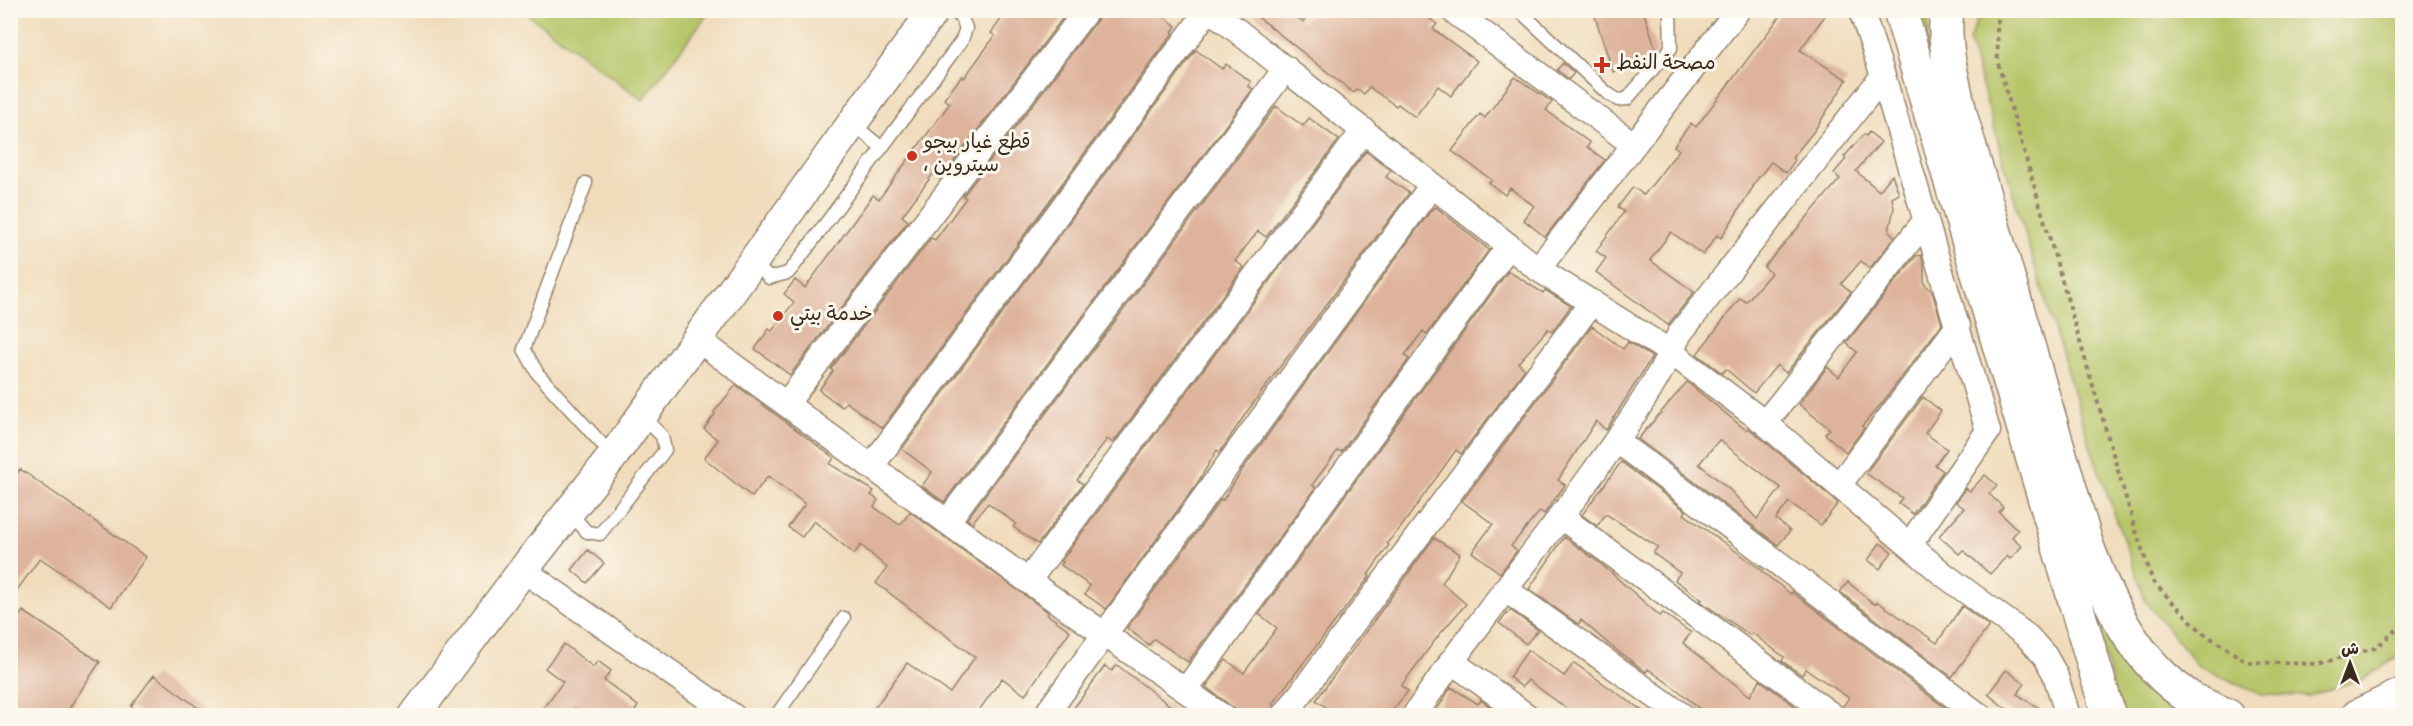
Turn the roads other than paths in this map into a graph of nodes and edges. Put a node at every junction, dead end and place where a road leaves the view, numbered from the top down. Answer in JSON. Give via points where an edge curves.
{"nodes":[{"id":1,"x":934,"y":10,"type":"edge"},
{"id":2,"x":953,"y":10,"type":"edge"},
{"id":3,"x":1087,"y":10,"type":"edge"},
{"id":4,"x":1210,"y":10,"type":"edge"},
{"id":5,"x":1452,"y":10,"type":"edge"},
{"id":6,"x":1519,"y":10,"type":"edge"},
{"id":7,"x":1670,"y":10,"type":"edge"},
{"id":8,"x":1738,"y":10,"type":"edge"},
{"id":9,"x":1861,"y":10,"type":"edge"},
{"id":10,"x":1900,"y":10,"type":"edge"},
{"id":11,"x":1947,"y":10,"type":"edge"},
{"id":12,"x":1286,"y":68,"type":"junction"},
{"id":13,"x":1883,"y":76,"type":"junction"},
{"id":14,"x":852,"y":124,"type":"junction"},
{"id":15,"x":1364,"y":130,"type":"junction"},
{"id":16,"x":1634,"y":145,"type":"junction"},
{"id":17,"x":882,"y":148,"type":"junction"},
{"id":18,"x":586,"y":183,"type":"dead end"},
{"id":19,"x":1432,"y":185,"type":"junction"},
{"id":20,"x":1926,"y":220,"type":"junction"},
{"id":21,"x":1508,"y":247,"type":"junction"},
{"id":22,"x":753,"y":261,"type":"junction"},
{"id":23,"x":1538,"y":269,"type":"junction"},
{"id":24,"x":1592,"y":302,"type":"junction"},
{"id":25,"x":1958,"y":326,"type":"junction"},
{"id":26,"x":697,"y":339,"type":"junction"},
{"id":27,"x":1672,"y":353,"type":"junction"},
{"id":28,"x":786,"y":404,"type":"junction"},
{"id":29,"x":642,"y":416,"type":"junction"},
{"id":30,"x":1765,"y":423,"type":"junction"},
{"id":31,"x":1617,"y":441,"type":"junction"},
{"id":32,"x":613,"y":456,"type":"junction"},
{"id":33,"x":871,"y":467,"type":"junction"},
{"id":34,"x":1839,"y":485,"type":"junction"},
{"id":35,"x":569,"y":512,"type":"junction"},
{"id":36,"x":1560,"y":516,"type":"junction"},
{"id":37,"x":947,"y":522,"type":"junction"},
{"id":38,"x":1910,"y":544,"type":"junction"},
{"id":39,"x":523,"y":570,"type":"junction"},
{"id":40,"x":1028,"y":581,"type":"junction"},
{"id":41,"x":1506,"y":590,"type":"junction"},
{"id":42,"x":844,"y":618,"type":"dead end"},
{"id":43,"x":1106,"y":634,"type":"junction"},
{"id":44,"x":1451,"y":661,"type":"junction"},
{"id":45,"x":1185,"y":690,"type":"junction"},
{"id":46,"x":2403,"y":695,"type":"edge"},
{"id":47,"x":414,"y":716,"type":"edge"},
{"id":48,"x":734,"y":716,"type":"edge"},
{"id":49,"x":776,"y":716,"type":"edge"},
{"id":50,"x":1045,"y":716,"type":"edge"},
{"id":51,"x":1222,"y":716,"type":"edge"},
{"id":52,"x":1284,"y":716,"type":"edge"},
{"id":53,"x":1413,"y":716,"type":"edge"},
{"id":54,"x":1527,"y":716,"type":"edge"},
{"id":55,"x":1683,"y":716,"type":"edge"},
{"id":56,"x":1833,"y":716,"type":"edge"},
{"id":57,"x":1980,"y":716,"type":"edge"},
{"id":58,"x":2068,"y":716,"type":"edge"},
{"id":59,"x":2109,"y":716,"type":"edge"},
{"id":60,"x":2228,"y":716,"type":"edge"},
{"id":61,"x":2358,"y":716,"type":"edge"}],
"edges":[{"from":1,"to":14,"type":"street"},
{"from":2,"to":17,"type":"lane","via":[[966,28],[962,40]]},
{"from":3,"to":28,"type":"street"},
{"from":4,"to":12,"type":"street"},
{"from":4,"to":33,"type":"street"},
{"from":5,"to":16,"type":"street"},
{"from":6,"to":7,"type":"lane","via":[[1618,100],[1627,99],[1671,48]]},
{"from":8,"to":16,"type":"street"},
{"from":9,"to":13,"type":"street"},
{"from":10,"to":59,"type":"highway"},
{"from":11,"to":60,"type":"highway","via":[[1951,71],[1961,117],[2101,585],[2126,631],[2153,667],[2190,698]]},
{"from":12,"to":15,"type":"street"},
{"from":12,"to":37,"type":"street"},
{"from":13,"to":20,"type":"street"},
{"from":13,"to":27,"type":"street","via":[[1680,333]]},
{"from":14,"to":17,"type":"lane"},
{"from":14,"to":22,"type":"street"},
{"from":15,"to":19,"type":"street"},
{"from":15,"to":40,"type":"street"},
{"from":16,"to":23,"type":"street"},
{"from":17,"to":22,"type":"lane","via":[[788,273],[770,278]]},
{"from":18,"to":32,"type":"lane","via":[[524,349],[538,374]]},
{"from":19,"to":21,"type":"street"},
{"from":19,"to":43,"type":"street"},
{"from":20,"to":25,"type":"street"},
{"from":20,"to":30,"type":"street"},
{"from":21,"to":23,"type":"street"},
{"from":21,"to":45,"type":"street"},
{"from":22,"to":26,"type":"street"},
{"from":23,"to":24,"type":"street"},
{"from":24,"to":27,"type":"street"},
{"from":24,"to":52,"type":"street"},
{"from":25,"to":34,"type":"street"},
{"from":25,"to":38,"type":"street","via":[[1988,431]]},
{"from":26,"to":28,"type":"street"},
{"from":26,"to":29,"type":"street"},
{"from":27,"to":30,"type":"street"},
{"from":27,"to":31,"type":"street"},
{"from":28,"to":33,"type":"street"},
{"from":29,"to":32,"type":"street"},
{"from":29,"to":35,"type":"lane","via":[[662,436],[665,450],[616,515],[600,534],[593,534]]},
{"from":30,"to":34,"type":"street"},
{"from":31,"to":36,"type":"street"},
{"from":31,"to":57,"type":"street"},
{"from":32,"to":35,"type":"street"},
{"from":33,"to":37,"type":"street"},
{"from":34,"to":38,"type":"street"},
{"from":35,"to":39,"type":"street"},
{"from":36,"to":41,"type":"street"},
{"from":36,"to":56,"type":"street"},
{"from":37,"to":40,"type":"street"},
{"from":38,"to":58,"type":"street","via":[[1943,574],[2028,637],[2055,674]]},
{"from":39,"to":47,"type":"street"},
{"from":39,"to":48,"type":"street"},
{"from":40,"to":43,"type":"street"},
{"from":41,"to":44,"type":"street"},
{"from":41,"to":55,"type":"street"},
{"from":42,"to":49,"type":"lane"},
{"from":43,"to":45,"type":"street"},
{"from":43,"to":50,"type":"street"},
{"from":44,"to":53,"type":"street"},
{"from":44,"to":54,"type":"street"},
{"from":45,"to":51,"type":"street"},
{"from":46,"to":61,"type":"highway"}]}
